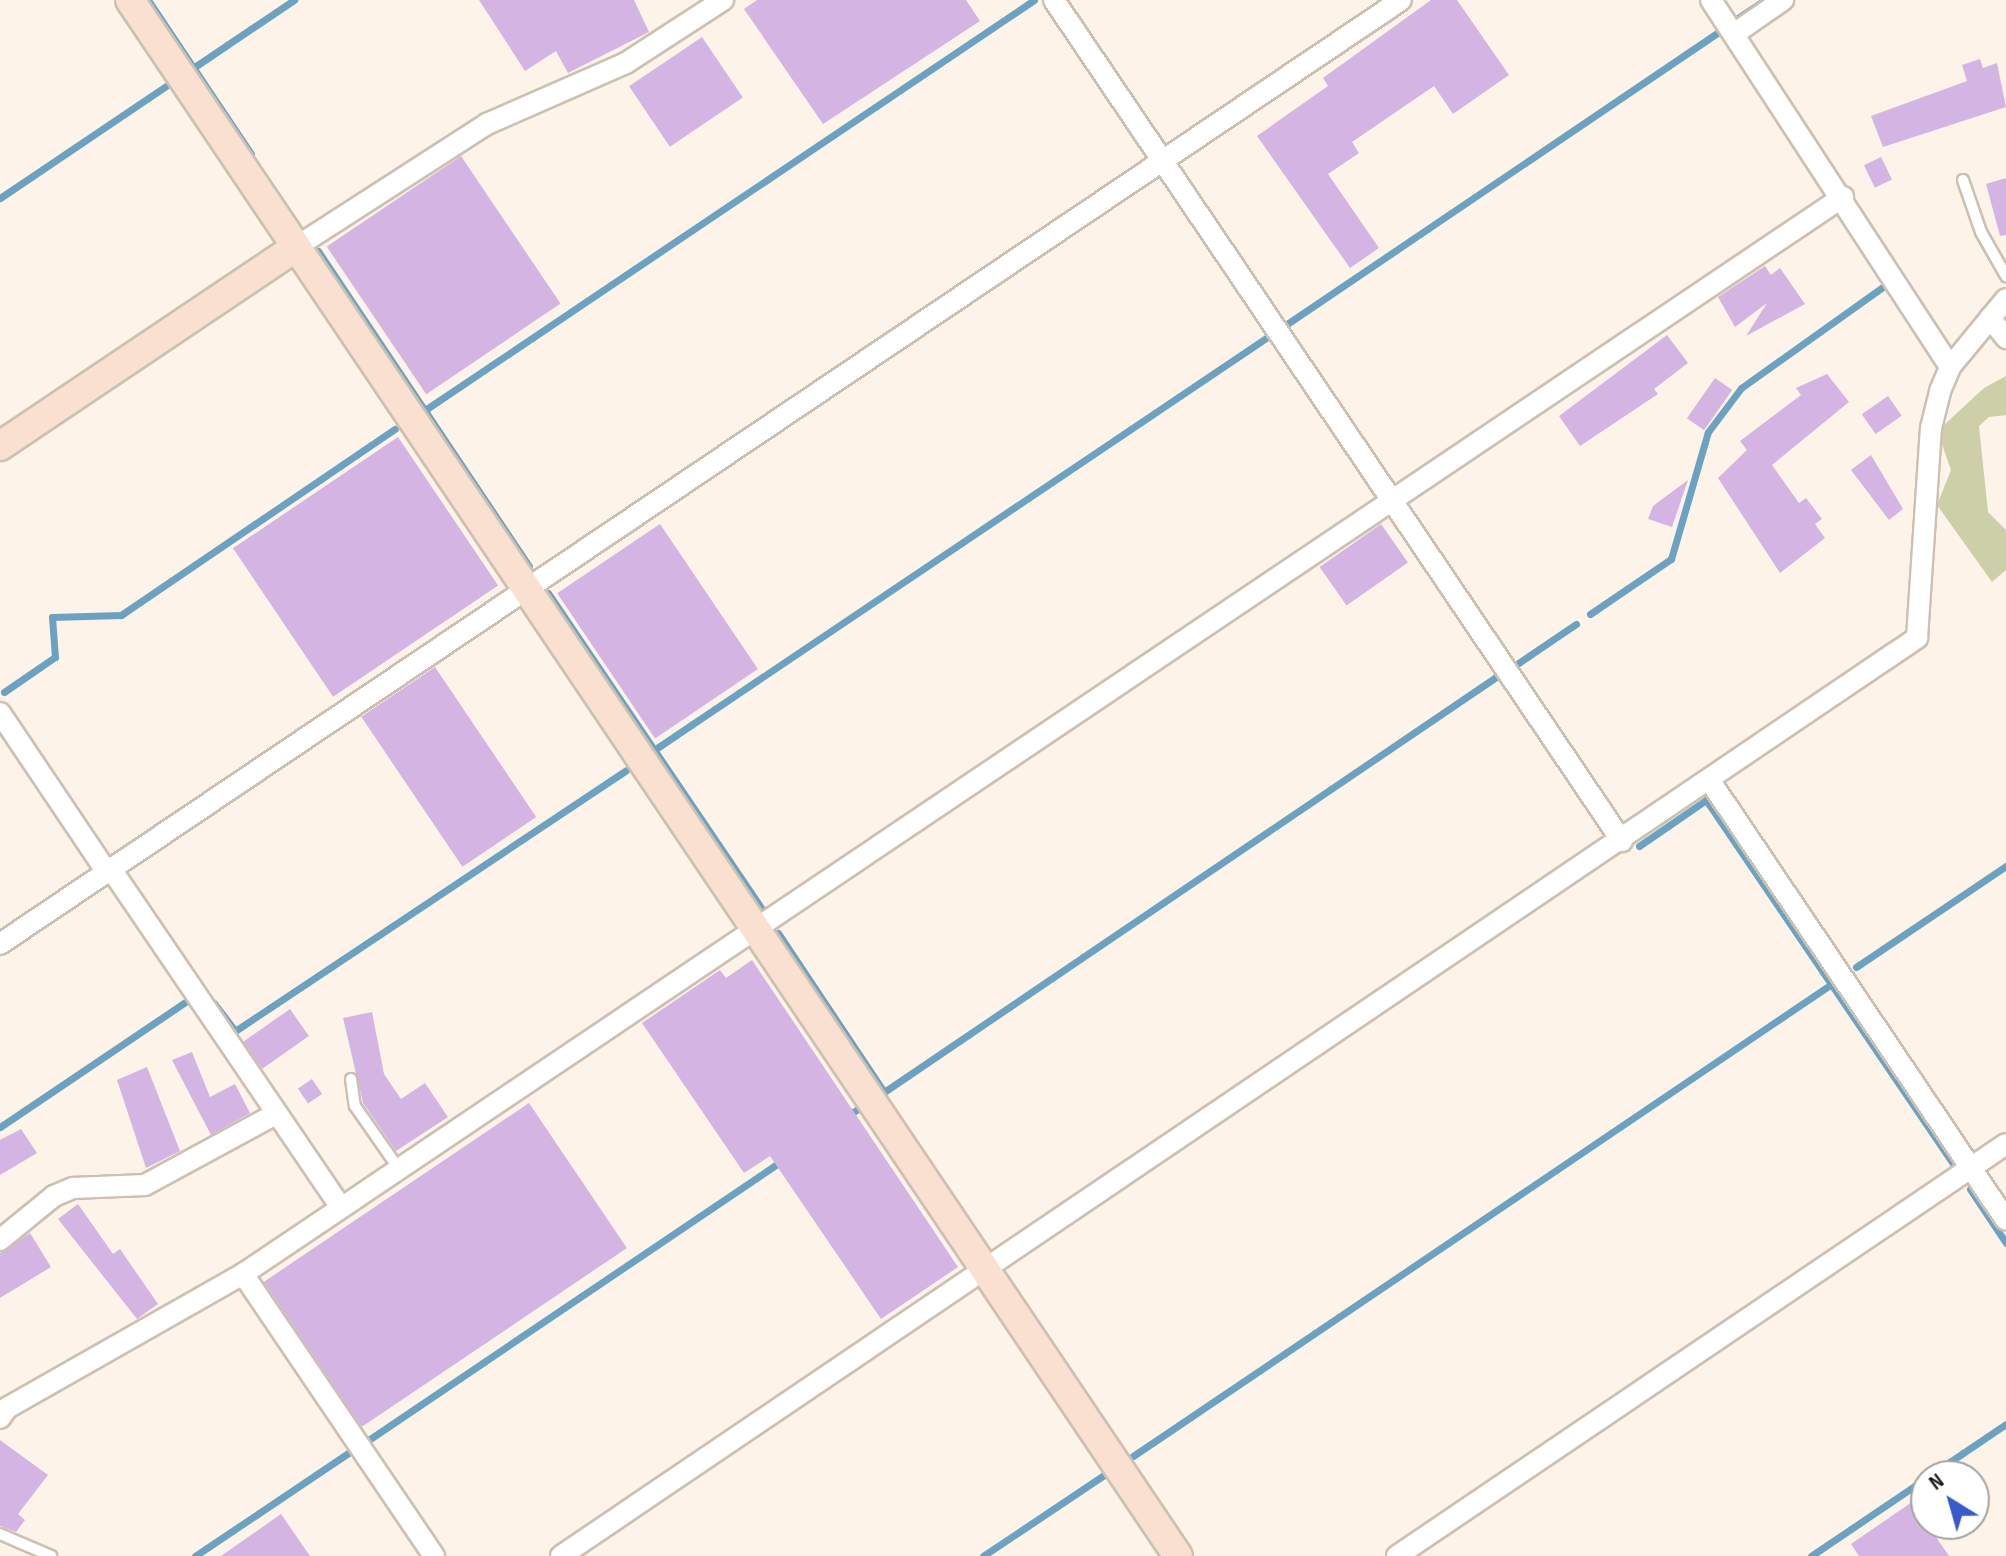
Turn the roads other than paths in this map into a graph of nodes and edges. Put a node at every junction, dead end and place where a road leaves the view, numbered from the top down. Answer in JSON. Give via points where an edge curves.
{"nodes":[{"id":1,"x":130,"y":0,"type":"edge"},
{"id":2,"x":723,"y":0,"type":"edge"},
{"id":3,"x":1054,"y":0,"type":"edge"},
{"id":4,"x":1401,"y":0,"type":"edge"},
{"id":5,"x":1711,"y":0,"type":"edge"},
{"id":6,"x":1783,"y":0,"type":"edge"},
{"id":7,"x":1734,"y":34,"type":"junction"},
{"id":8,"x":1163,"y":159,"type":"junction"},
{"id":9,"x":1963,"y":180,"type":"dead end"},
{"id":10,"x":1843,"y":197,"type":"junction"},
{"id":11,"x":293,"y":249,"type":"junction"},
{"id":12,"x":2006,"y":276,"type":"edge"},
{"id":13,"x":2006,"y":299,"type":"edge"},
{"id":14,"x":1990,"y":318,"type":"junction"},
{"id":15,"x":2006,"y":338,"type":"edge"},
{"id":16,"x":1950,"y":367,"type":"junction"},
{"id":17,"x":0,"y":446,"type":"edge"},
{"id":18,"x":1393,"y":500,"type":"junction"},
{"id":19,"x":525,"y":592,"type":"junction"},
{"id":20,"x":0,"y":713,"type":"edge"},
{"id":21,"x":1710,"y":781,"type":"junction"},
{"id":22,"x":1622,"y":841,"type":"junction"},
{"id":23,"x":109,"y":870,"type":"junction"},
{"id":24,"x":755,"y":933,"type":"junction"},
{"id":25,"x":0,"y":944,"type":"edge"},
{"id":26,"x":351,"y":1079,"type":"dead end"},
{"id":27,"x":276,"y":1114,"type":"junction"},
{"id":28,"x":2006,"y":1144,"type":"edge"},
{"id":29,"x":1971,"y":1168,"type":"junction"},
{"id":30,"x":399,"y":1169,"type":"junction"},
{"id":31,"x":341,"y":1207,"type":"junction"},
{"id":32,"x":2006,"y":1220,"type":"edge"},
{"id":33,"x":0,"y":1240,"type":"edge"},
{"id":34,"x":985,"y":1271,"type":"junction"},
{"id":35,"x":243,"y":1274,"type":"junction"},
{"id":36,"x":2,"y":1408,"type":"edge"},
{"id":37,"x":0,"y":1534,"type":"edge"},
{"id":38,"x":51,"y":1556,"type":"edge"},
{"id":39,"x":434,"y":1556,"type":"edge"},
{"id":40,"x":561,"y":1556,"type":"edge"},
{"id":41,"x":1178,"y":1556,"type":"edge"},
{"id":42,"x":1397,"y":1556,"type":"edge"}],
"edges":[{"from":1,"to":11,"type":"street"},
{"from":2,"to":11,"type":"street","via":[[626,63],[487,124]]},
{"from":3,"to":8,"type":"street"},
{"from":4,"to":8,"type":"street"},
{"from":5,"to":7,"type":"street"},
{"from":6,"to":7,"type":"street"},
{"from":7,"to":10,"type":"street"},
{"from":8,"to":18,"type":"street"},
{"from":8,"to":19,"type":"street"},
{"from":9,"to":12,"type":"lane","via":[[1981,232]]},
{"from":10,"to":16,"type":"street"},
{"from":10,"to":18,"type":"street"},
{"from":11,"to":17,"type":"street"},
{"from":11,"to":19,"type":"street"},
{"from":13,"to":14,"type":"street"},
{"from":14,"to":15,"type":"street"},
{"from":14,"to":16,"type":"street"},
{"from":16,"to":21,"type":"street","via":[[1931,428],[1917,638]]},
{"from":18,"to":22,"type":"street"},
{"from":18,"to":24,"type":"street"},
{"from":19,"to":23,"type":"street"},
{"from":19,"to":24,"type":"street"},
{"from":20,"to":23,"type":"street"},
{"from":21,"to":22,"type":"street"},
{"from":21,"to":29,"type":"street"},
{"from":22,"to":34,"type":"street"},
{"from":23,"to":25,"type":"street"},
{"from":23,"to":27,"type":"street"},
{"from":24,"to":30,"type":"street"},
{"from":24,"to":34,"type":"street"},
{"from":26,"to":30,"type":"lane","via":[[355,1106]]},
{"from":27,"to":31,"type":"street"},
{"from":27,"to":33,"type":"street","via":[[145,1185],[73,1188],[54,1196]]},
{"from":28,"to":29,"type":"street"},
{"from":29,"to":32,"type":"street"},
{"from":29,"to":42,"type":"street"},
{"from":30,"to":31,"type":"street"},
{"from":31,"to":35,"type":"street"},
{"from":34,"to":40,"type":"street"},
{"from":34,"to":41,"type":"street"},
{"from":35,"to":36,"type":"street"},
{"from":35,"to":39,"type":"street"},
{"from":37,"to":38,"type":"lane"}]}
